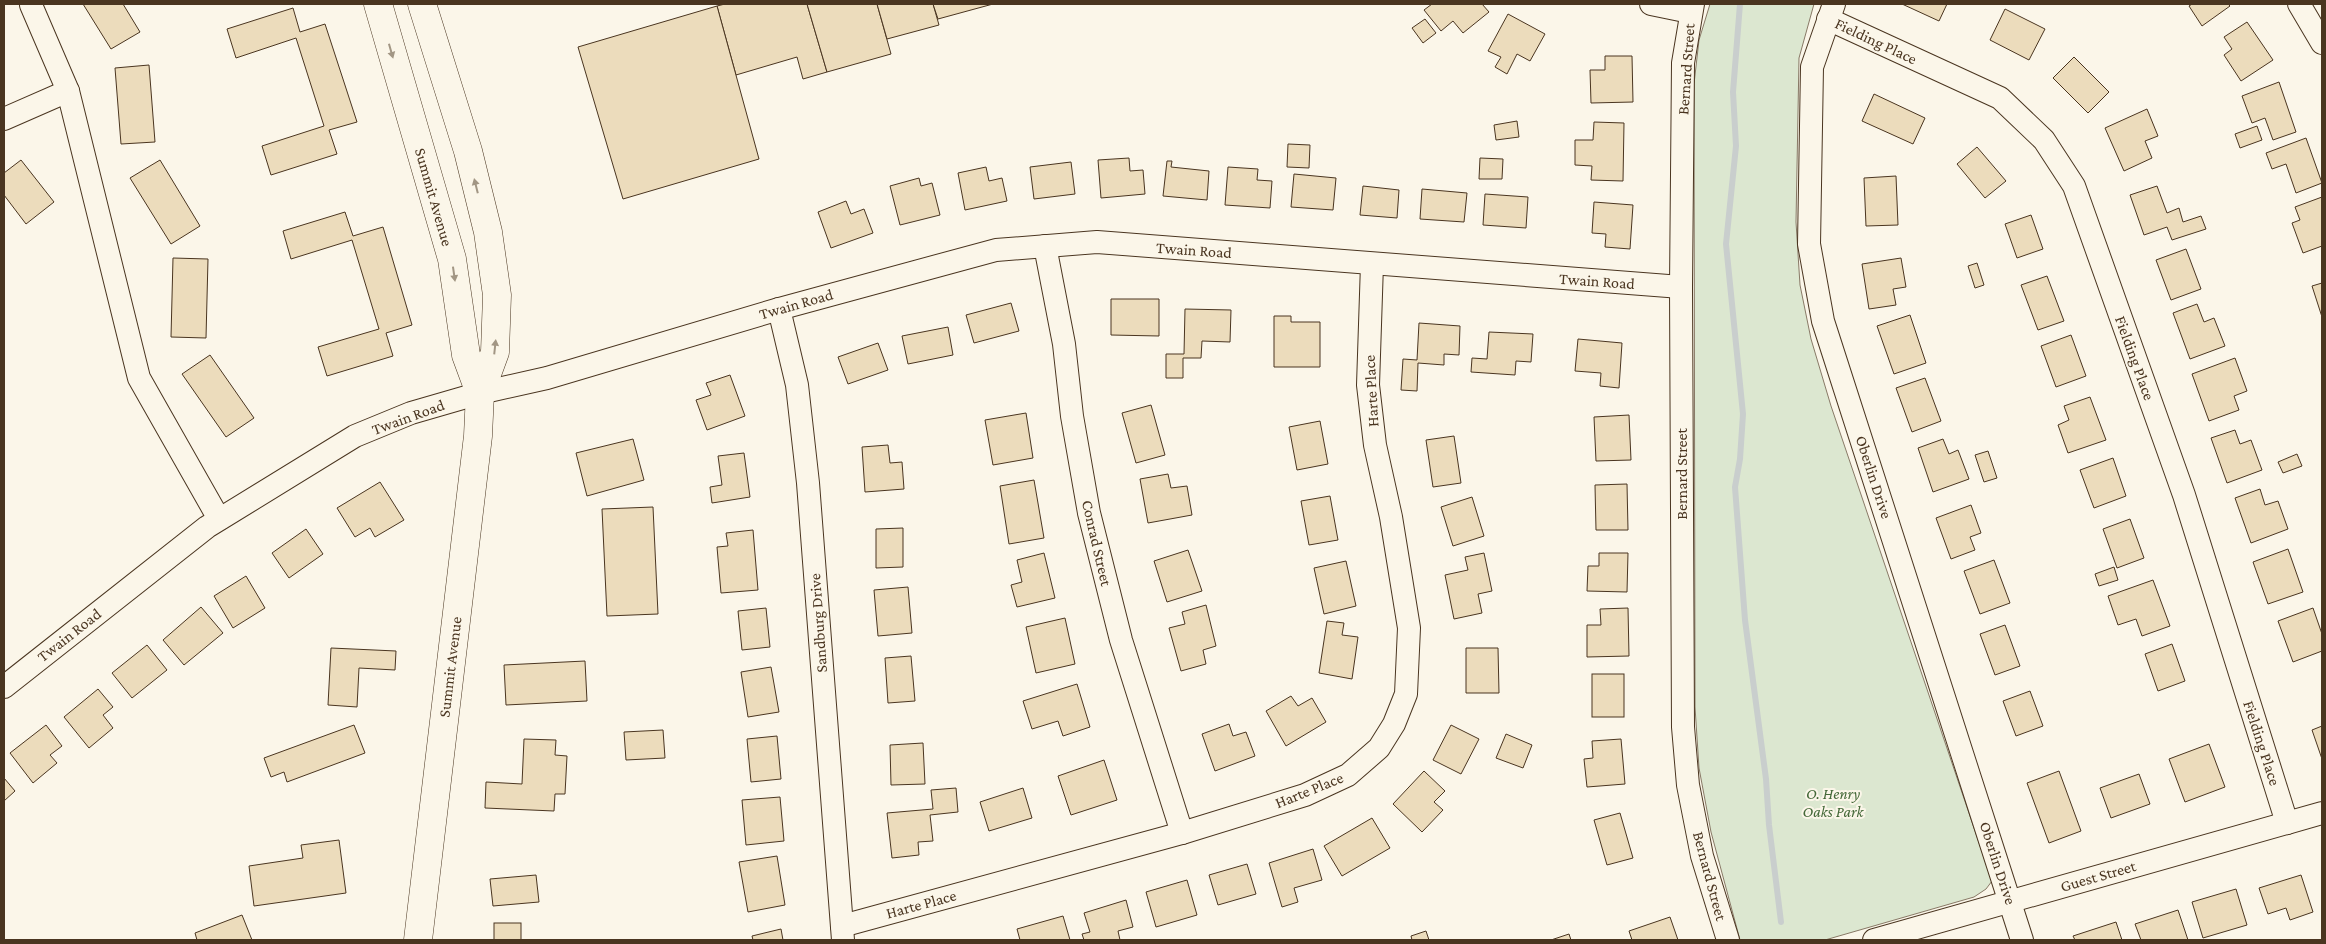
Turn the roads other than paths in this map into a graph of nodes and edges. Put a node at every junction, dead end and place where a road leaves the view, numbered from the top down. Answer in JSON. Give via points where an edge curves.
{"nodes":[{"id":1,"x":378,"y":4,"type":"edge"},
{"id":2,"x":422,"y":4,"type":"edge"},
{"id":3,"x":1651,"y":4,"type":"edge"},
{"id":4,"x":2299,"y":4,"type":"edge"},
{"id":5,"x":30,"y":5,"type":"edge"},
{"id":6,"x":1691,"y":8,"type":"edge"},
{"id":7,"x":1831,"y":11,"type":"edge"},
{"id":8,"x":2322,"y":43,"type":"edge"},
{"id":9,"x":68,"y":91,"type":"junction"},
{"id":10,"x":4,"y":119,"type":"edge"},
{"id":11,"x":1046,"y":246,"type":"junction"},
{"id":12,"x":1372,"y":264,"type":"junction"},
{"id":13,"x":1681,"y":287,"type":"junction"},
{"id":14,"x":779,"y":309,"type":"junction"},
{"id":15,"x":480,"y":393,"type":"junction"},
{"id":16,"x":219,"y":519,"type":"junction"},
{"id":17,"x":4,"y":687,"type":"edge"},
{"id":18,"x":2322,"y":813,"type":"edge"},
{"id":19,"x":2287,"y":822,"type":"junction"},
{"id":20,"x":1182,"y":833,"type":"junction"},
{"id":21,"x":2010,"y":900,"type":"junction"},
{"id":22,"x":842,"y":933,"type":"edge"},
{"id":23,"x":418,"y":940,"type":"edge"},
{"id":24,"x":1728,"y":940,"type":"edge"},
{"id":25,"x":1874,"y":940,"type":"edge"},
{"id":26,"x":2022,"y":940,"type":"edge"}],
"edges":[{"from":1,"to":15,"type":"main road","name":"Summit Avenue","one_way":true,"via":[[452,259],[466,355]]},
{"from":15,"to":2,"type":"main road","name":"Summit Avenue","one_way":true,"via":[[495,352],[497,295],[488,232],[468,151]]},
{"from":3,"to":6,"type":"street"},
{"from":4,"to":8,"type":"street"},
{"from":5,"to":9,"type":"street"},
{"from":6,"to":13,"type":"street","name":"Bernard Street","via":[[1683,63]]},
{"from":7,"to":19,"type":"street","name":"Fielding Place","via":[[2000,98],[2044,140],[2074,186],[2184,495]]},
{"from":7,"to":21,"type":"street","name":"Oberlin Drive","via":[[1812,67],[1809,244],[1823,321]]},
{"from":9,"to":10,"type":"street"},
{"from":9,"to":16,"type":"street","via":[[139,378]]},
{"from":11,"to":12,"type":"street","name":"Twain Road","via":[[1097,242]]},
{"from":11,"to":14,"type":"street","name":"Twain Road","via":[[996,250]]},
{"from":11,"to":20,"type":"street","name":"Conrad Street","via":[[1089,513],[1121,640]]},
{"from":12,"to":13,"type":"street","name":"Twain Road"},
{"from":12,"to":20,"type":"street","name":"Harte Place","via":[[1368,385],[1375,445],[1391,517],[1409,628],[1406,694],[1394,724],[1378,748],[1348,775],[1305,796]]},
{"from":13,"to":24,"type":"street","name":"Bernard Street","via":[[1683,727],[1688,785],[1702,856]]},
{"from":14,"to":15,"type":"street","name":"Twain Road","via":[[547,378]]},
{"from":14,"to":22,"type":"street","name":"Sandburg Drive","via":[[797,385],[808,483]]},
{"from":15,"to":16,"type":"street","name":"Twain Road","via":[[411,413],[354,436]]},
{"from":15,"to":23,"type":"main road","name":"Summit Avenue","via":[[478,436]]},
{"from":16,"to":17,"type":"street","name":"Twain Road"},
{"from":18,"to":19,"type":"street","name":"Guest Street"},
{"from":19,"to":21,"type":"street","name":"Guest Street"},
{"from":20,"to":22,"type":"street","name":"Harte Place"},
{"from":21,"to":25,"type":"street","name":"Guest Street"},
{"from":21,"to":26,"type":"street","name":"Oberlin Drive"}]}
